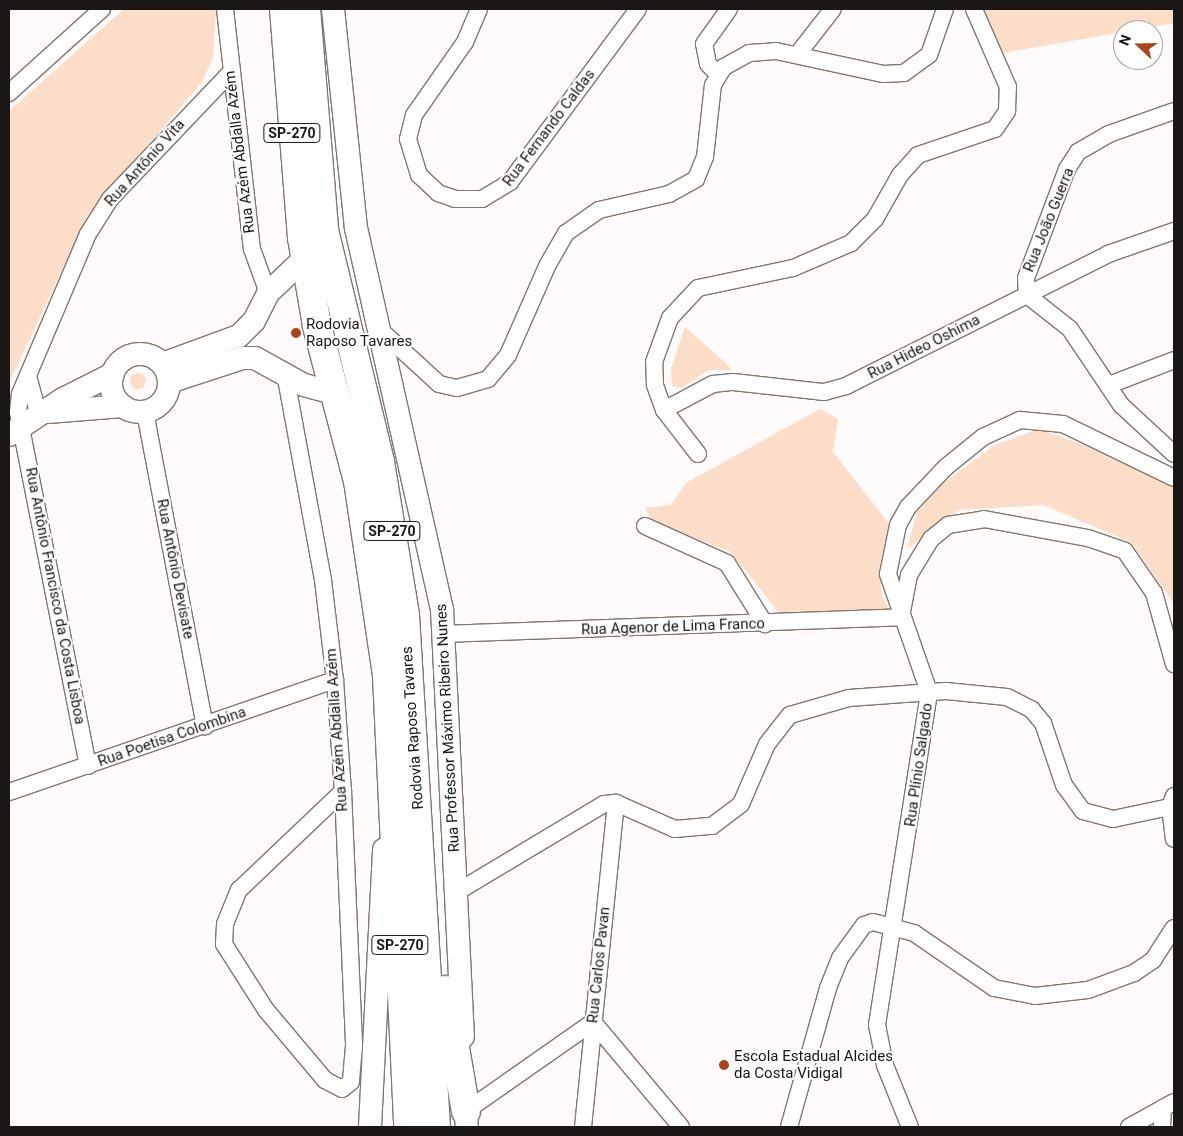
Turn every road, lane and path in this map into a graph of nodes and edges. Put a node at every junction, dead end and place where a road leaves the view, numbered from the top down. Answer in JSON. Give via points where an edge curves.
{"nodes":[{"id":1,"x":102,"y":9,"type":"edge"},
{"id":2,"x":225,"y":9,"type":"edge"},
{"id":3,"x":284,"y":9,"type":"edge"},
{"id":4,"x":306,"y":9,"type":"edge"},
{"id":5,"x":333,"y":9,"type":"edge"},
{"id":6,"x":479,"y":9,"type":"edge"},
{"id":7,"x":638,"y":9,"type":"edge"},
{"id":8,"x":729,"y":9,"type":"edge"},
{"id":9,"x":833,"y":9,"type":"edge"},
{"id":10,"x":945,"y":9,"type":"edge"},
{"id":11,"x":974,"y":9,"type":"edge"},
{"id":12,"x":797,"y":55,"type":"junction"},
{"id":13,"x":230,"y":74,"type":"junction"},
{"id":14,"x":718,"y":74,"type":"junction"},
{"id":15,"x":9,"y":94,"type":"edge"},
{"id":16,"x":1174,"y":111,"type":"edge"},
{"id":17,"x":1174,"y":231,"type":"edge"},
{"id":18,"x":306,"y":257,"type":"junction"},
{"id":19,"x":268,"y":293,"type":"junction"},
{"id":20,"x":1027,"y":295,"type":"junction"},
{"id":21,"x":376,"y":326,"type":"junction"},
{"id":22,"x":1174,"y":360,"type":"edge"},
{"id":23,"x":165,"y":373,"type":"junction"},
{"id":24,"x":285,"y":373,"type":"junction"},
{"id":25,"x":113,"y":374,"type":"junction"},
{"id":26,"x":1109,"y":385,"type":"junction"},
{"id":27,"x":333,"y":393,"type":"junction"},
{"id":28,"x":134,"y":409,"type":"junction"},
{"id":29,"x":664,"y":410,"type":"junction"},
{"id":30,"x":30,"y":422,"type":"edge"},
{"id":31,"x":698,"y":454,"type":"dead end"},
{"id":32,"x":1174,"y":454,"type":"edge"},
{"id":33,"x":1174,"y":478,"type":"edge"},
{"id":34,"x":645,"y":526,"type":"dead end"},
{"id":35,"x":901,"y":617,"type":"junction"},
{"id":36,"x":765,"y":624,"type":"junction"},
{"id":37,"x":444,"y":634,"type":"junction"},
{"id":38,"x":1174,"y":664,"type":"edge"},
{"id":39,"x":334,"y":680,"type":"junction"},
{"id":40,"x":929,"y":692,"type":"junction"},
{"id":41,"x":205,"y":726,"type":"junction"},
{"id":42,"x":392,"y":763,"type":"junction"},
{"id":43,"x":88,"y":766,"type":"junction"},
{"id":44,"x":343,"y":791,"type":"junction"},
{"id":45,"x":9,"y":792,"type":"edge"},
{"id":46,"x":1172,"y":802,"type":"edge"},
{"id":47,"x":616,"y":803,"type":"junction"},
{"id":48,"x":1174,"y":839,"type":"edge"},
{"id":49,"x":424,"y":885,"type":"junction"},
{"id":50,"x":457,"y":892,"type":"junction"},
{"id":51,"x":892,"y":927,"type":"junction"},
{"id":52,"x":1174,"y":928,"type":"edge"},
{"id":53,"x":593,"y":1022,"type":"junction"},
{"id":54,"x":1169,"y":1105,"type":"edge"},
{"id":55,"x":467,"y":1119,"type":"edge"},
{"id":56,"x":370,"y":1127,"type":"edge"},
{"id":57,"x":408,"y":1127,"type":"edge"},
{"id":58,"x":436,"y":1127,"type":"edge"},
{"id":59,"x":583,"y":1127,"type":"edge"},
{"id":60,"x":680,"y":1127,"type":"edge"},
{"id":61,"x":789,"y":1127,"type":"edge"},
{"id":62,"x":910,"y":1127,"type":"edge"},
{"id":63,"x":1129,"y":1127,"type":"edge"},
{"id":64,"x":1162,"y":1127,"type":"edge"}],
"edges":[{"from":1,"to":15,"type":"street"},
{"from":2,"to":13,"type":"street","name":"Rua Azém Abdalla Azém"},
{"from":3,"to":18,"type":"highway","name":"Rodovia Raposo Tavares","number":"SP-270"},
{"from":4,"to":49,"type":"highway","name":"Rodovia Raposo Tavares","number":"SP-270","via":[[324,230],[380,462],[404,615]]},
{"from":5,"to":21,"type":"main road","name":"Rua Professor Máximo Ribeiro Nunes","via":[[345,152]]},
{"from":6,"to":7,"type":"street","name":"Rua Fernando Caldas","via":[[465,42],[414,115],[409,133],[419,175],[438,193],[455,199],[482,199],[510,182]]},
{"from":8,"to":14,"type":"street","via":[[704,44],[708,64]]},
{"from":9,"to":12,"type":"street"},
{"from":10,"to":12,"type":"street","via":[[929,55],[904,73],[883,74]]},
{"from":11,"to":29,"type":"street","via":[[1008,87],[1002,122],[973,137],[918,155],[900,175],[875,219],[851,243],[793,268],[716,281],[683,300],[660,337],[654,362],[655,385]]},
{"from":12,"to":14,"type":"street","via":[[749,53]]},
{"from":13,"to":19,"type":"street","name":"Rua Azém Abdalla Azém","via":[[252,249]]},
{"from":13,"to":30,"type":"street","name":"Rua Antônio Vita","via":[[110,199],[88,234],[27,374],[18,403]]},
{"from":14,"to":21,"type":"street","via":[[710,97],[705,157],[696,179],[669,194],[599,210],[566,232],[547,266],[508,356],[488,379],[457,388],[440,384]]},
{"from":16,"to":20,"type":"street","name":"Rua João Guerra","via":[[1109,134],[1078,152],[1030,259]]},
{"from":17,"to":20,"type":"street","name":"Rua Hideo Oshima","via":[[1108,254]]},
{"from":18,"to":19,"type":"main road"},
{"from":18,"to":27,"type":"highway","name":"Rodovia Raposo Tavares","number":"SP-270"},
{"from":19,"to":23,"type":"main road","via":[[254,321],[239,336]]},
{"from":20,"to":26,"type":"street","name":"Rua João Guerra","via":[[1070,329]]},
{"from":20,"to":29,"type":"street","name":"Rua Hideo Oshima","via":[[846,386],[824,392],[723,383]]},
{"from":21,"to":37,"type":"main road","name":"Rua Professor Máximo Ribeiro Nunes","via":[[426,526]]},
{"from":22,"to":26,"type":"street"},
{"from":23,"to":24,"type":"main road","via":[[244,358],[265,362]]},
{"from":23,"to":25,"type":"main road","via":[[149,356],[134,355],[121,362]]},
{"from":23,"to":28,"type":"main road","via":[[162,402]]},
{"from":24,"to":27,"type":"main road"},
{"from":24,"to":39,"type":"street","name":"Rua Azém Abdalla Azém","via":[[323,580]]},
{"from":25,"to":28,"type":"main road","via":[[113,392]]},
{"from":25,"to":30,"type":"main road","via":[[63,399]]},
{"from":26,"to":32,"type":"street","name":"Rua João Guerra","via":[[1121,405]]},
{"from":27,"to":42,"type":"highway","name":"Rodovia Raposo Tavares","number":"SP-270","via":[[358,481],[377,592]]},
{"from":28,"to":30,"type":"main road"},
{"from":28,"to":41,"type":"street","name":"Rua Antônio Devisate"},
{"from":29,"to":31,"type":"street"},
{"from":30,"to":43,"type":"street","name":"Rua Antônio Francisco da Costa Lisboa"},
{"from":33,"to":35,"type":"street","name":"Rua Plínio Salgado","via":[[1063,424],[1041,420],[1008,424],[946,467],[908,507],[898,525],[888,574]]},
{"from":34,"to":36,"type":"street","via":[[727,563]]},
{"from":35,"to":36,"type":"street","name":"Rua Agenor de Lima Franco"},
{"from":35,"to":38,"type":"street","via":[[910,575],[931,539],[948,525],[984,519],[1088,538],[1125,551],[1154,593]]},
{"from":35,"to":40,"type":"street","name":"Rua Plínio Salgado"},
{"from":36,"to":37,"type":"street","name":"Rua Agenor de Lima Franco"},
{"from":37,"to":50,"type":"main road","name":"Rua Professor Máximo Ribeiro Nunes"},
{"from":39,"to":41,"type":"street","name":"Rua Poetisa Colombina"},
{"from":39,"to":44,"type":"street","name":"Rua Azém Abdalla Azém"},
{"from":40,"to":46,"type":"street","via":[[989,692],[1032,710],[1043,724],[1064,785],[1083,811],[1113,819]]},
{"from":40,"to":47,"type":"street","via":[[849,698],[790,715],[767,744],[741,804],[712,826],[675,829]]},
{"from":40,"to":51,"type":"street","name":"Rua Plínio Salgado"},
{"from":41,"to":43,"type":"street","name":"Rua Poetisa Colombina"},
{"from":42,"to":56,"type":"main road"},
{"from":42,"to":57,"type":"highway","name":"Rodovia Raposo Tavares","number":"SP-270"},
{"from":43,"to":45,"type":"street","name":"Rua Poetisa Colombina"},
{"from":44,"to":44,"type":"street","name":"Rua Azém Abdalla Azém","via":[[239,890],[225,924],[224,944],[266,1010],[325,1080],[337,1089],[347,1088],[353,1075],[354,1046]]},
{"from":46,"to":48,"type":"street"},
{"from":47,"to":50,"type":"street","via":[[592,810]]},
{"from":47,"to":53,"type":"street","name":"Rua Carlos Pavan"},
{"from":49,"to":55,"type":"highway"},
{"from":49,"to":58,"type":"highway","name":"Rodovia Raposo Tavares","number":"SP-270"},
{"from":50,"to":55,"type":"main road","name":"Rua Professor Máximo Ribeiro Nunes"},
{"from":51,"to":52,"type":"street","via":[[914,934],[994,988],[1035,996],[1088,990],[1134,972],[1153,960]]},
{"from":51,"to":61,"type":"street","via":[[864,925],[840,958]]},
{"from":51,"to":62,"type":"street","name":"Rua Plínio Salgado","via":[[878,1034]]},
{"from":53,"to":55,"type":"street"},
{"from":53,"to":59,"type":"street","name":"Rua Carlos Pavan"},
{"from":53,"to":60,"type":"street"},
{"from":54,"to":63,"type":"street"},
{"from":54,"to":64,"type":"street"}]}
